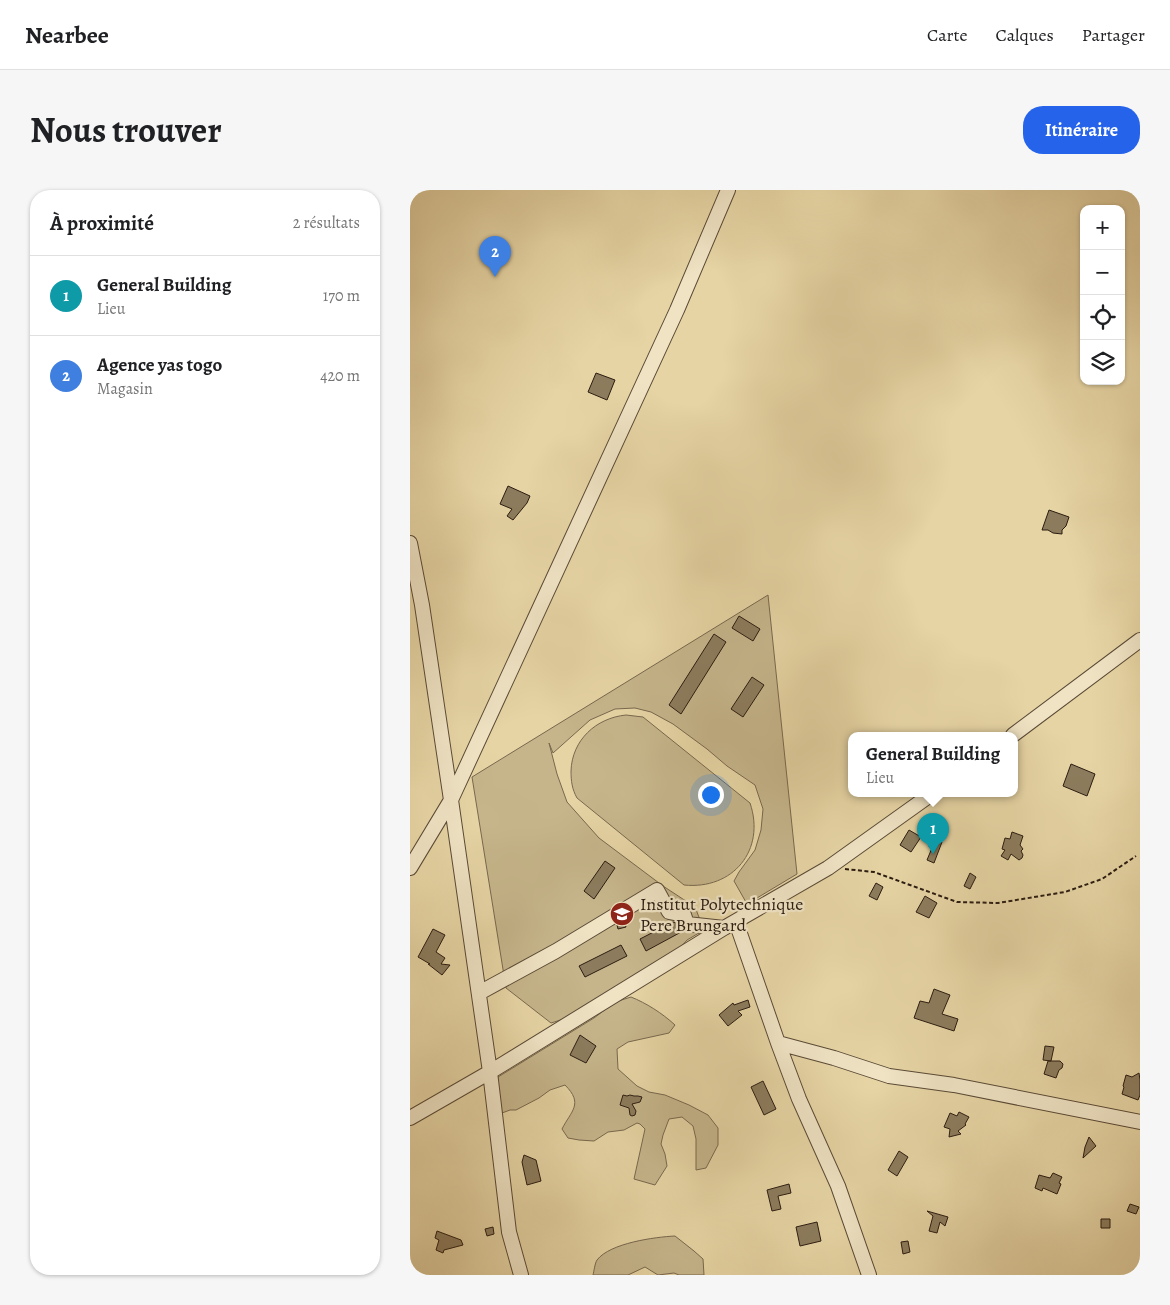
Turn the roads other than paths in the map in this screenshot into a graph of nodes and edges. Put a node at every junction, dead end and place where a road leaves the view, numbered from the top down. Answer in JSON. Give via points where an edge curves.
{"nodes":[{"id":1,"x":728,"y":190,"type":"edge"},
{"id":2,"x":410,"y":543,"type":"edge"},
{"id":3,"x":1140,"y":640,"type":"edge"},
{"id":4,"x":1017,"y":732,"type":"edge"},
{"id":5,"x":927,"y":797,"type":"edge"},
{"id":6,"x":451,"y":800,"type":"junction"},
{"id":7,"x":410,"y":868,"type":"edge"},
{"id":8,"x":730,"y":925,"type":"junction"},
{"id":9,"x":479,"y":993,"type":"junction"},
{"id":10,"x":778,"y":1043,"type":"junction"},
{"id":11,"x":490,"y":1072,"type":"junction"},
{"id":12,"x":410,"y":1118,"type":"edge"},
{"id":13,"x":1140,"y":1122,"type":"edge"},
{"id":14,"x":521,"y":1275,"type":"edge"},
{"id":15,"x":869,"y":1275,"type":"edge"}],
"edges":[{"from":1,"to":6,"type":"street","via":[[673,319]]},
{"from":2,"to":6,"type":"street"},
{"from":3,"to":4,"type":"street"},
{"from":5,"to":8,"type":"street","via":[[828,868]]},
{"from":6,"to":7,"type":"street"},
{"from":6,"to":9,"type":"street"},
{"from":8,"to":9,"type":"street","via":[[687,924],[684,915],[669,912],[657,890]]},
{"from":8,"to":10,"type":"street"},
{"from":8,"to":11,"type":"street"},
{"from":9,"to":11,"type":"street"},
{"from":10,"to":13,"type":"street","via":[[889,1076],[954,1085]]},
{"from":10,"to":15,"type":"street","via":[[838,1186]]},
{"from":11,"to":12,"type":"street"},
{"from":11,"to":14,"type":"street","via":[[509,1232]]}]}
